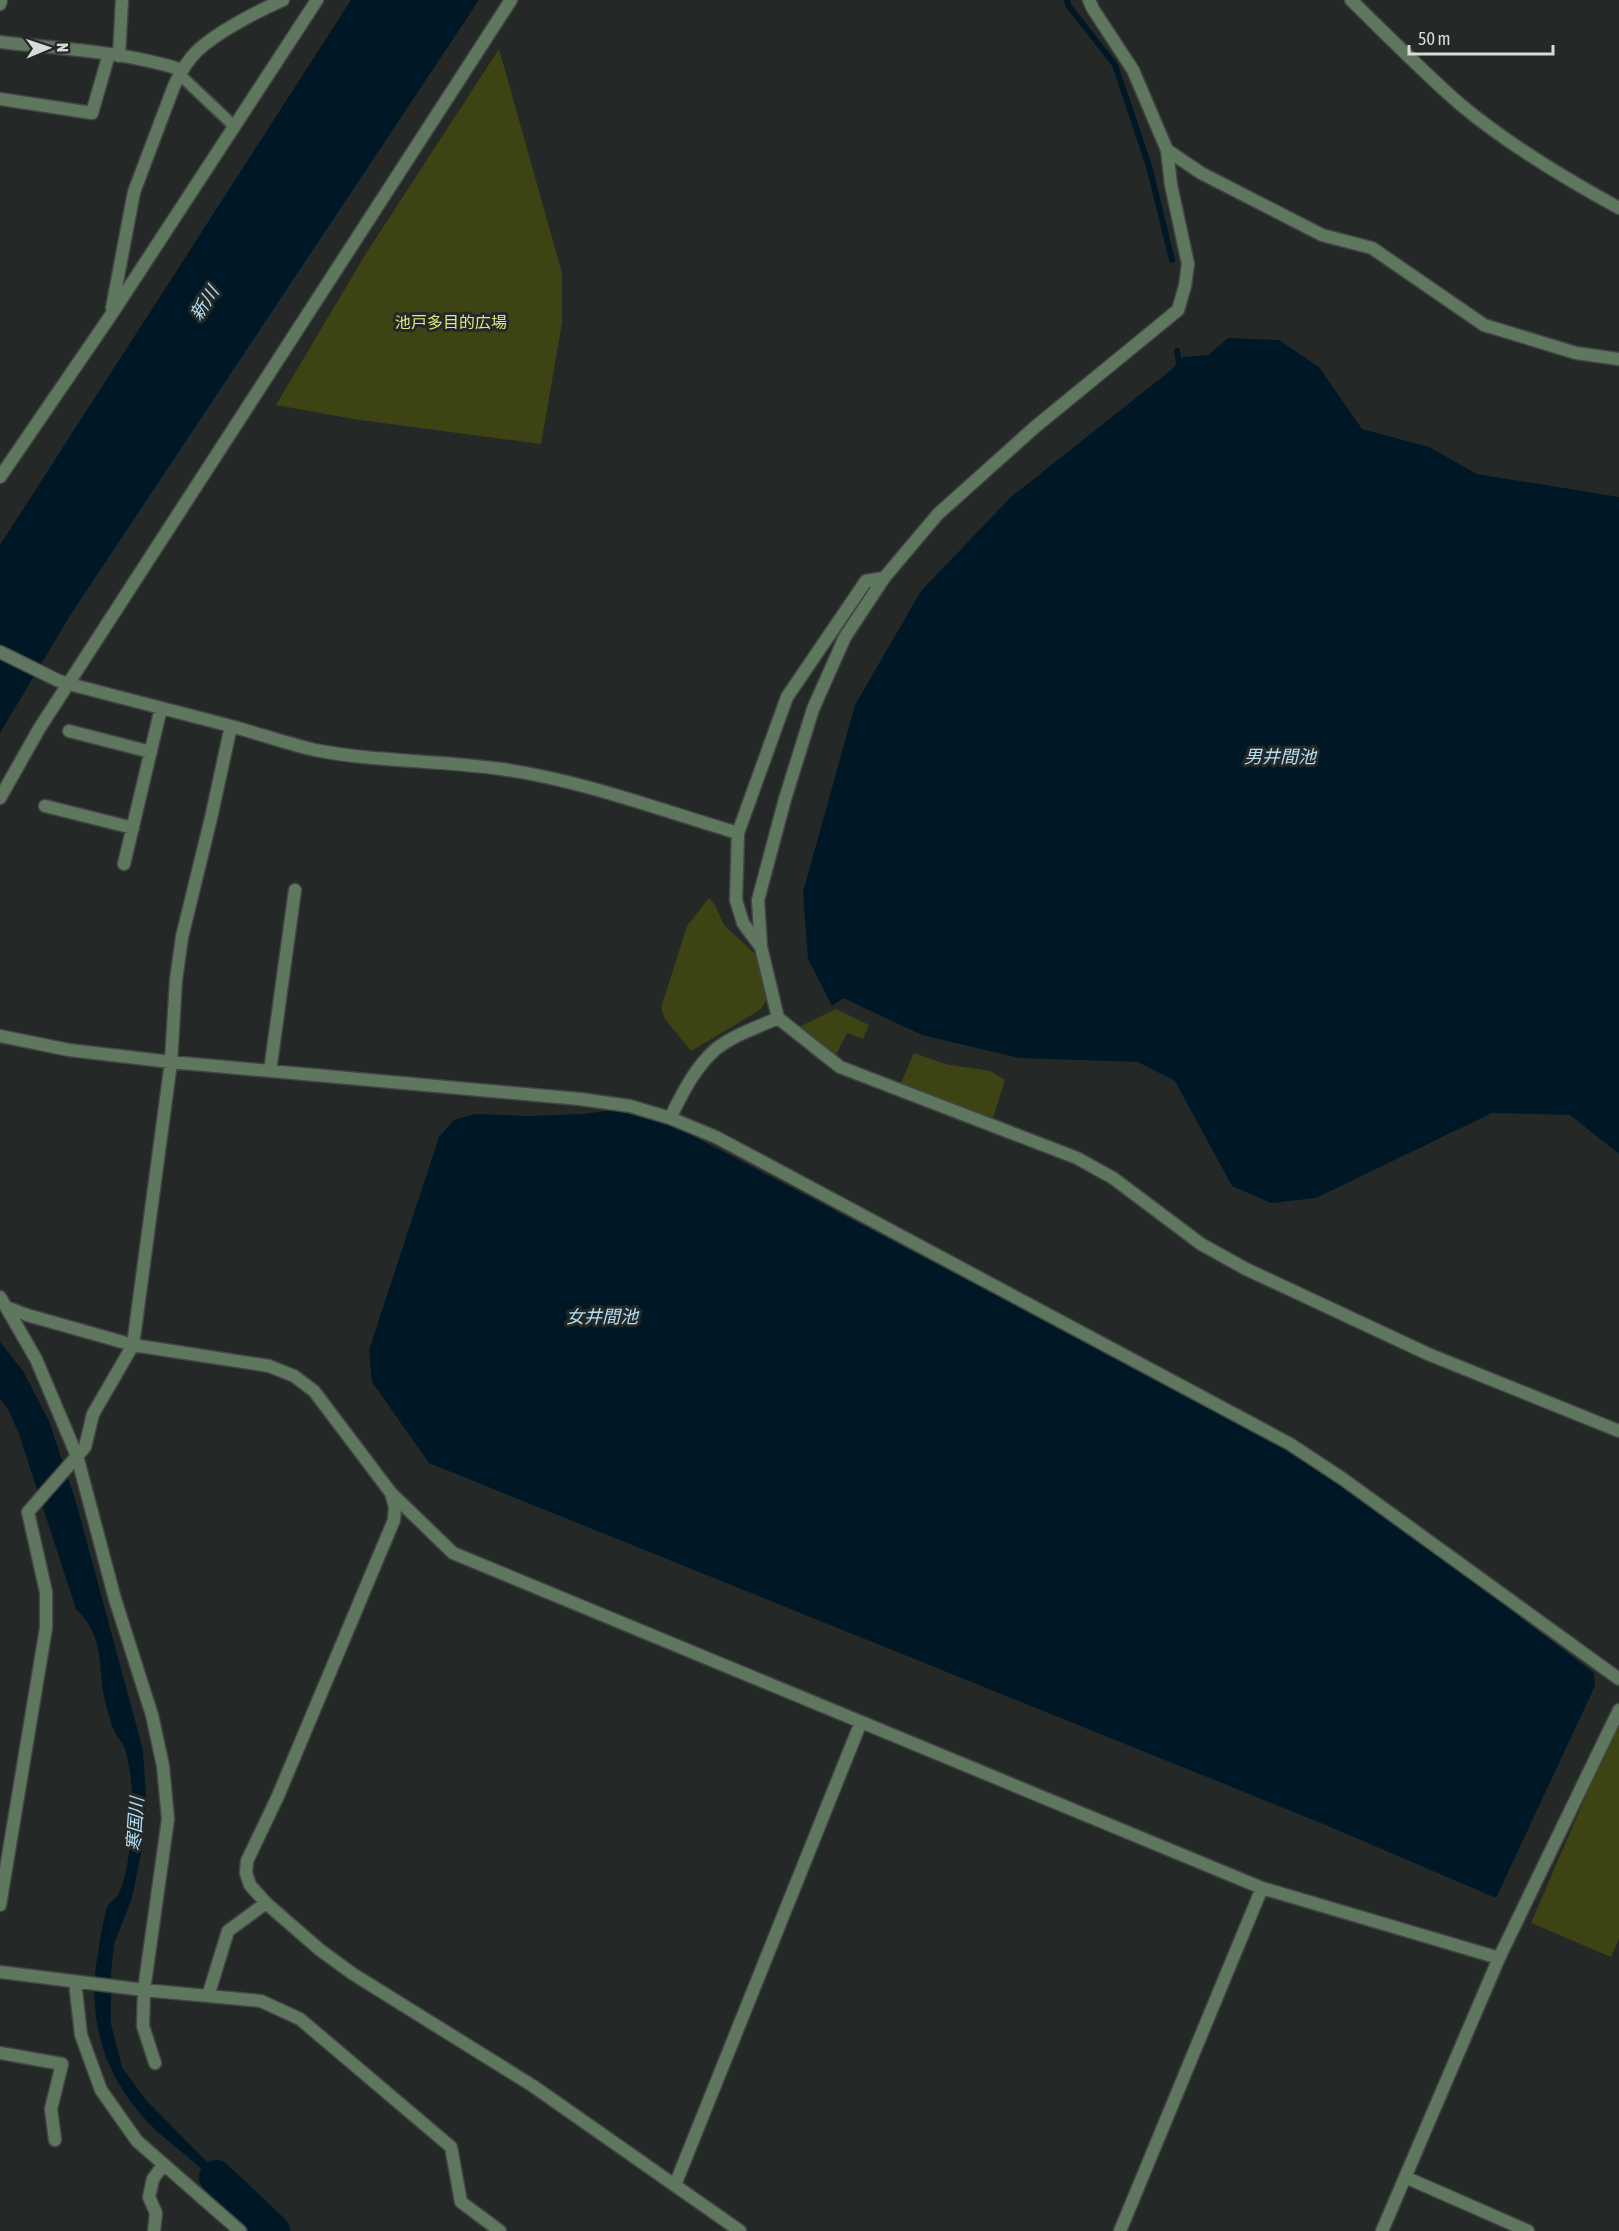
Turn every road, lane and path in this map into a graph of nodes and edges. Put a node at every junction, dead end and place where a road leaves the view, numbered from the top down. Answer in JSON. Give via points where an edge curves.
{"nodes":[{"id":1,"x":122,"y":0,"type":"edge"},
{"id":2,"x":283,"y":0,"type":"edge"},
{"id":3,"x":317,"y":0,"type":"edge"},
{"id":4,"x":511,"y":0,"type":"edge"},
{"id":5,"x":1089,"y":0,"type":"edge"},
{"id":6,"x":1351,"y":0,"type":"edge"},
{"id":7,"x":0,"y":42,"type":"edge"},
{"id":8,"x":114,"y":55,"type":"junction"},
{"id":9,"x":180,"y":72,"type":"junction"},
{"id":10,"x":0,"y":99,"type":"edge"},
{"id":11,"x":234,"y":126,"type":"junction"},
{"id":12,"x":1167,"y":150,"type":"junction"},
{"id":13,"x":1619,"y":208,"type":"edge"},
{"id":14,"x":111,"y":315,"type":"junction"},
{"id":15,"x":1619,"y":359,"type":"edge"},
{"id":16,"x":0,"y":477,"type":"edge"},
{"id":17,"x":884,"y":578,"type":"junction"},
{"id":18,"x":0,"y":652,"type":"edge"},
{"id":19,"x":63,"y":682,"type":"junction"},
{"id":20,"x":161,"y":708,"type":"junction"},
{"id":21,"x":231,"y":726,"type":"junction"},
{"id":22,"x":69,"y":731,"type":"dead end"},
{"id":23,"x":151,"y":752,"type":"junction"},
{"id":24,"x":0,"y":798,"type":"edge"},
{"id":25,"x":45,"y":806,"type":"dead end"},
{"id":26,"x":133,"y":828,"type":"junction"},
{"id":27,"x":738,"y":833,"type":"junction"},
{"id":28,"x":124,"y":864,"type":"dead end"},
{"id":29,"x":295,"y":890,"type":"dead end"},
{"id":30,"x":761,"y":947,"type":"junction"},
{"id":31,"x":778,"y":1018,"type":"junction"},
{"id":32,"x":0,"y":1036,"type":"edge"},
{"id":33,"x":171,"y":1062,"type":"junction"},
{"id":34,"x":270,"y":1071,"type":"junction"},
{"id":35,"x":670,"y":1118,"type":"junction"},
{"id":36,"x":3,"y":1302,"type":"edge"},
{"id":37,"x":133,"y":1345,"type":"junction"},
{"id":38,"x":1619,"y":1431,"type":"edge"},
{"id":39,"x":73,"y":1461,"type":"junction"},
{"id":40,"x":391,"y":1493,"type":"junction"},
{"id":41,"x":1619,"y":1679,"type":"edge"},
{"id":42,"x":1619,"y":1710,"type":"edge"},
{"id":43,"x":861,"y":1722,"type":"junction"},
{"id":44,"x":1262,"y":1888,"type":"junction"},
{"id":45,"x":266,"y":1903,"type":"junction"},
{"id":46,"x":0,"y":1905,"type":"edge"},
{"id":47,"x":1499,"y":1958,"type":"junction"},
{"id":48,"x":0,"y":1972,"type":"edge"},
{"id":49,"x":80,"y":1983,"type":"junction"},
{"id":50,"x":139,"y":1989,"type":"junction"},
{"id":51,"x":208,"y":1996,"type":"junction"},
{"id":52,"x":0,"y":2053,"type":"edge"},
{"id":53,"x":155,"y":2064,"type":"dead end"},
{"id":54,"x":55,"y":2140,"type":"dead end"},
{"id":55,"x":163,"y":2165,"type":"junction"},
{"id":56,"x":1405,"y":2177,"type":"junction"},
{"id":57,"x":675,"y":2185,"type":"junction"},
{"id":58,"x":237,"y":2230,"type":"edge"},
{"id":59,"x":154,"y":2231,"type":"edge"},
{"id":60,"x":500,"y":2231,"type":"edge"},
{"id":61,"x":740,"y":2231,"type":"edge"},
{"id":62,"x":1120,"y":2231,"type":"edge"},
{"id":63,"x":1382,"y":2231,"type":"edge"},
{"id":64,"x":1528,"y":2231,"type":"edge"}],
"edges":[{"from":1,"to":8,"type":"street"},
{"from":2,"to":9,"type":"street","via":[[198,50]]},
{"from":3,"to":11,"type":"street"},
{"from":4,"to":19,"type":"street"},
{"from":5,"to":12,"type":"street","via":[[1133,70]]},
{"from":6,"to":13,"type":"street","via":[[1461,105],[1568,180]]},
{"from":7,"to":8,"type":"street"},
{"from":8,"to":9,"type":"street","via":[[160,63]]},
{"from":8,"to":10,"type":"street","via":[[92,113]]},
{"from":9,"to":11,"type":"lane"},
{"from":9,"to":14,"type":"street","via":[[134,192]]},
{"from":11,"to":14,"type":"street"},
{"from":12,"to":15,"type":"street","via":[[1201,173],[1323,235],[1372,248],[1484,325],[1576,353]]},
{"from":12,"to":17,"type":"street","via":[[1188,264],[1178,310],[1035,427],[947,506]]},
{"from":14,"to":16,"type":"street"},
{"from":17,"to":27,"type":"street","via":[[866,580],[787,697]]},
{"from":17,"to":30,"type":"street","via":[[845,637],[813,709],[758,900]]},
{"from":18,"to":19,"type":"street"},
{"from":19,"to":20,"type":"street"},
{"from":19,"to":24,"type":"street"},
{"from":20,"to":21,"type":"street"},
{"from":20,"to":23,"type":"street"},
{"from":21,"to":27,"type":"street","via":[[317,750],[450,762],[555,779]]},
{"from":21,"to":33,"type":"street","via":[[182,937]]},
{"from":22,"to":23,"type":"street"},
{"from":23,"to":26,"type":"street"},
{"from":25,"to":26,"type":"street"},
{"from":26,"to":28,"type":"street"},
{"from":27,"to":30,"type":"street","via":[[736,900],[743,923]]},
{"from":29,"to":34,"type":"street"},
{"from":30,"to":31,"type":"street"},
{"from":31,"to":35,"type":"street","via":[[716,1050],[688,1083]]},
{"from":31,"to":38,"type":"street","via":[[840,1067],[1077,1158],[1113,1178],[1201,1244],[1246,1269],[1428,1354]]},
{"from":32,"to":33,"type":"street","via":[[69,1050]]},
{"from":33,"to":34,"type":"street"},
{"from":33,"to":37,"type":"street"},
{"from":34,"to":35,"type":"street","via":[[580,1099],[630,1106]]},
{"from":35,"to":41,"type":"street","via":[[716,1137],[1290,1444]]},
{"from":36,"to":37,"type":"street"},
{"from":36,"to":39,"type":"street","via":[[36,1359]]},
{"from":37,"to":39,"type":"street","via":[[93,1414],[85,1447]]},
{"from":37,"to":40,"type":"street","via":[[268,1366],[294,1376],[314,1391]]},
{"from":39,"to":46,"type":"street","via":[[28,1512],[46,1592],[46,1628]]},
{"from":39,"to":50,"type":"street","via":[[152,1715],[164,1766],[168,1819]]},
{"from":40,"to":43,"type":"street","via":[[453,1552]]},
{"from":40,"to":45,"type":"street","via":[[394,1520],[382,1551],[247,1861],[250,1885]]},
{"from":42,"to":47,"type":"street"},
{"from":43,"to":44,"type":"street"},
{"from":43,"to":57,"type":"street"},
{"from":44,"to":47,"type":"street"},
{"from":44,"to":62,"type":"street"},
{"from":45,"to":51,"type":"street","via":[[228,1931]]},
{"from":45,"to":57,"type":"street","via":[[353,1974],[533,2086]]},
{"from":47,"to":56,"type":"street"},
{"from":48,"to":49,"type":"street"},
{"from":49,"to":50,"type":"street"},
{"from":49,"to":55,"type":"street","via":[[81,2035],[101,2090],[137,2141]]},
{"from":50,"to":51,"type":"street"},
{"from":50,"to":53,"type":"street","via":[[143,2026]]},
{"from":51,"to":60,"type":"street","via":[[261,2001],[300,2019],[451,2147],[461,2202]]},
{"from":52,"to":54,"type":"street","via":[[62,2064],[51,2109]]},
{"from":55,"to":58,"type":"street"},
{"from":55,"to":59,"type":"street","via":[[153,2179],[149,2197],[156,2213]]},
{"from":56,"to":63,"type":"street"},
{"from":56,"to":64,"type":"street"},
{"from":57,"to":61,"type":"street"}]}
